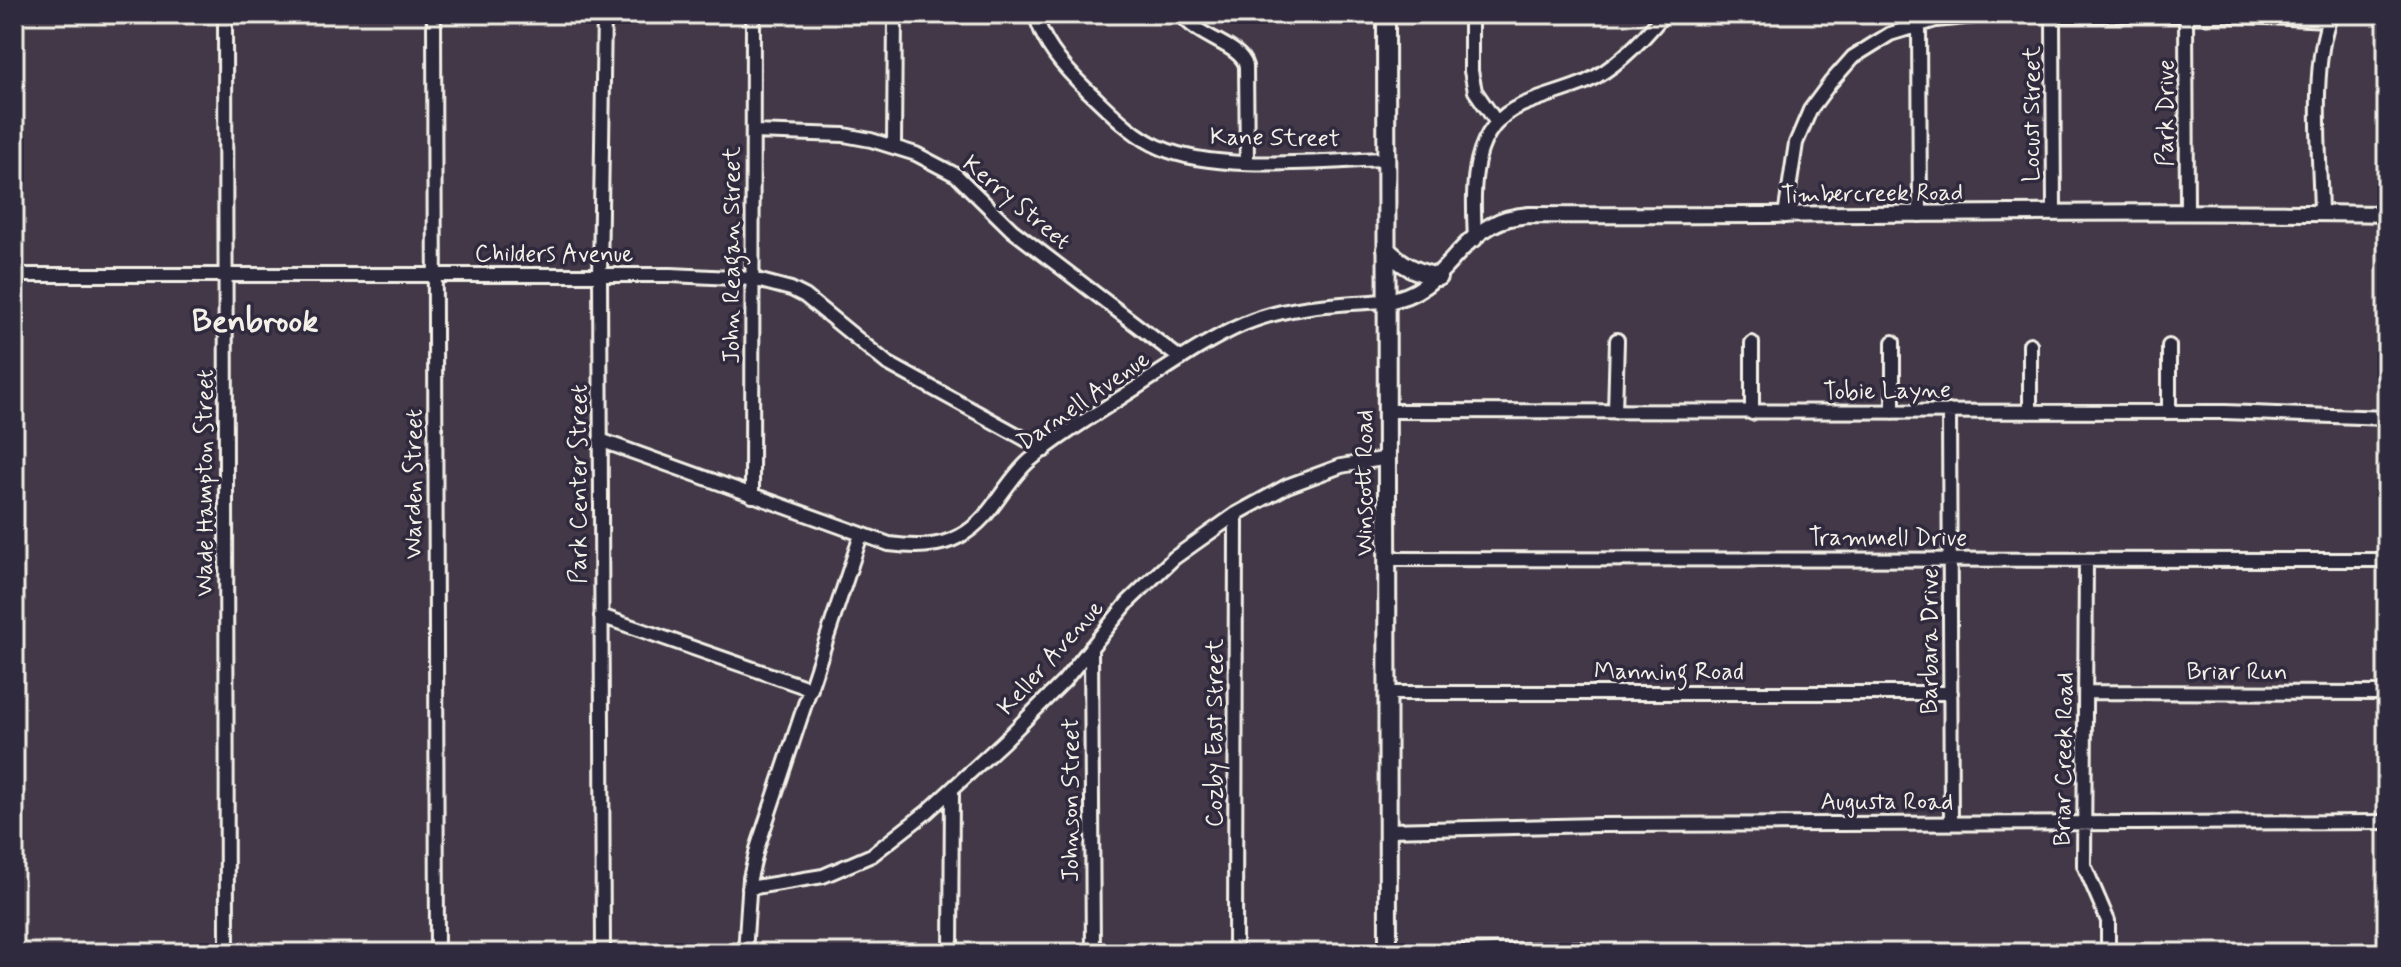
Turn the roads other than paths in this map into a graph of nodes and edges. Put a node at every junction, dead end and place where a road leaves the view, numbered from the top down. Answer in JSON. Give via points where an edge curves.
{"nodes":[{"id":1,"x":225,"y":14,"type":"edge"},
{"id":2,"x":434,"y":14,"type":"edge"},
{"id":3,"x":604,"y":14,"type":"edge"},
{"id":4,"x":753,"y":14,"type":"edge"},
{"id":5,"x":895,"y":14,"type":"edge"},
{"id":6,"x":1036,"y":14,"type":"edge"},
{"id":7,"x":1181,"y":14,"type":"edge"},
{"id":8,"x":1386,"y":14,"type":"edge"},
{"id":9,"x":1471,"y":14,"type":"edge"},
{"id":10,"x":1664,"y":14,"type":"edge"},
{"id":11,"x":2053,"y":15,"type":"edge"},
{"id":12,"x":2186,"y":15,"type":"edge"},
{"id":13,"x":2330,"y":17,"type":"edge"},
{"id":14,"x":1919,"y":24,"type":"junction"},
{"id":15,"x":1497,"y":123,"type":"junction"},
{"id":16,"x":753,"y":132,"type":"junction"},
{"id":17,"x":894,"y":146,"type":"junction"},
{"id":18,"x":1386,"y":159,"type":"junction"},
{"id":19,"x":1247,"y":162,"type":"junction"},
{"id":20,"x":2187,"y":212,"type":"junction"},
{"id":21,"x":2054,"y":213,"type":"junction"},
{"id":22,"x":2321,"y":213,"type":"junction"},
{"id":23,"x":2387,"y":214,"type":"edge"},
{"id":24,"x":1920,"y":215,"type":"junction"},
{"id":25,"x":1785,"y":216,"type":"junction"},
{"id":26,"x":1475,"y":240,"type":"junction"},
{"id":27,"x":1386,"y":249,"type":"junction"},
{"id":28,"x":226,"y":274,"type":"junction"},
{"id":29,"x":14,"y":275,"type":"edge"},
{"id":30,"x":434,"y":275,"type":"junction"},
{"id":31,"x":600,"y":276,"type":"junction"},
{"id":32,"x":1438,"y":277,"type":"junction"},
{"id":33,"x":753,"y":279,"type":"junction"},
{"id":34,"x":1386,"y":301,"type":"junction"},
{"id":35,"x":1617,"y":340,"type":"dead end"},
{"id":36,"x":1893,"y":342,"type":"dead end"},
{"id":37,"x":1752,"y":343,"type":"dead end"},
{"id":38,"x":2030,"y":344,"type":"dead end"},
{"id":39,"x":2169,"y":346,"type":"dead end"},
{"id":40,"x":1181,"y":359,"type":"junction"},
{"id":41,"x":1388,"y":411,"type":"junction"},
{"id":42,"x":1949,"y":411,"type":"junction"},
{"id":43,"x":1615,"y":412,"type":"junction"},
{"id":44,"x":1893,"y":412,"type":"junction"},
{"id":45,"x":2030,"y":412,"type":"junction"},
{"id":46,"x":2169,"y":412,"type":"junction"},
{"id":47,"x":1752,"y":413,"type":"junction"},
{"id":48,"x":2387,"y":418,"type":"edge"},
{"id":49,"x":600,"y":440,"type":"junction"},
{"id":50,"x":1045,"y":450,"type":"junction"},
{"id":51,"x":1388,"y":458,"type":"junction"},
{"id":52,"x":752,"y":496,"type":"junction"},
{"id":53,"x":1236,"y":514,"type":"junction"},
{"id":54,"x":861,"y":535,"type":"junction"},
{"id":55,"x":1388,"y":559,"type":"junction"},
{"id":56,"x":1951,"y":559,"type":"junction"},
{"id":57,"x":2086,"y":560,"type":"junction"},
{"id":58,"x":2387,"y":560,"type":"edge"},
{"id":59,"x":601,"y":616,"type":"junction"},
{"id":60,"x":1091,"y":647,"type":"junction"},
{"id":61,"x":811,"y":689,"type":"junction"},
{"id":62,"x":2086,"y":692,"type":"junction"},
{"id":63,"x":1387,"y":693,"type":"junction"},
{"id":64,"x":1951,"y":693,"type":"junction"},
{"id":65,"x":2387,"y":693,"type":"edge"},
{"id":66,"x":952,"y":789,"type":"junction"},
{"id":67,"x":2387,"y":822,"type":"edge"},
{"id":68,"x":1951,"y":823,"type":"junction"},
{"id":69,"x":2084,"y":823,"type":"junction"},
{"id":70,"x":1387,"y":830,"type":"junction"},
{"id":71,"x":749,"y":888,"type":"junction"},
{"id":72,"x":1580,"y":949,"type":"dead end"},
{"id":73,"x":227,"y":953,"type":"edge"},
{"id":74,"x":437,"y":953,"type":"edge"},
{"id":75,"x":603,"y":953,"type":"edge"},
{"id":76,"x":745,"y":953,"type":"edge"},
{"id":77,"x":951,"y":953,"type":"edge"},
{"id":78,"x":1093,"y":953,"type":"edge"},
{"id":79,"x":1235,"y":953,"type":"edge"},
{"id":80,"x":1388,"y":953,"type":"edge"},
{"id":81,"x":1410,"y":953,"type":"edge"},
{"id":82,"x":2108,"y":953,"type":"edge"}],
"edges":[{"from":1,"to":28,"type":"street","name":"Wade Hampton Street"},
{"from":2,"to":30,"type":"street","name":"Warden Street"},
{"from":3,"to":31,"type":"street","name":"Park Center Street"},
{"from":4,"to":16,"type":"street","name":"John Reagan Street"},
{"from":5,"to":17,"type":"street"},
{"from":6,"to":19,"type":"street","name":"Kane Street","via":[[1041,33],[1061,62],[1144,139],[1182,155]]},
{"from":7,"to":19,"type":"street","via":[[1189,26],[1243,57]]},
{"from":8,"to":18,"type":"main road","name":"Winscott Road"},
{"from":9,"to":15,"type":"street","via":[[1475,91]]},
{"from":10,"to":15,"type":"street","via":[[1601,73],[1520,106]]},
{"from":11,"to":12,"type":"street"},
{"from":11,"to":14,"type":"street","via":[[1985,15]]},
{"from":11,"to":21,"type":"street","name":"Locust Street"},
{"from":12,"to":13,"type":"street"},
{"from":12,"to":20,"type":"street","name":"Park Drive"},
{"from":13,"to":22,"type":"street","via":[[2319,71]]},
{"from":14,"to":24,"type":"street"},
{"from":14,"to":25,"type":"street","via":[[1890,34],[1853,57],[1810,110],[1796,143]]},
{"from":15,"to":26,"type":"street","via":[[1475,169]]},
{"from":16,"to":17,"type":"street","name":"Kerry Street","via":[[844,135]]},
{"from":16,"to":33,"type":"street","name":"John Reagan Street"},
{"from":17,"to":40,"type":"street","name":"Kerry Street","via":[[956,175],[1012,230]]},
{"from":18,"to":19,"type":"street","name":"Kane Street"},
{"from":18,"to":27,"type":"main road","name":"Winscott Road"},
{"from":20,"to":21,"type":"street","name":"Timbercreek Road"},
{"from":20,"to":22,"type":"street","name":"Timbercreek Road"},
{"from":21,"to":24,"type":"street","name":"Timbercreek Road"},
{"from":22,"to":23,"type":"street","name":"Timbercreek Road"},
{"from":24,"to":25,"type":"street","name":"Timbercreek Road"},
{"from":25,"to":26,"type":"street","name":"Timbercreek Road","via":[[1529,215],[1490,226]]},
{"from":26,"to":32,"type":"street","name":"Timbercreek Road"},
{"from":27,"to":32,"type":"main road","via":[[1402,265]]},
{"from":27,"to":34,"type":"main road","name":"Winscott Road"},
{"from":28,"to":29,"type":"street","name":"Childers Avenue"},
{"from":28,"to":30,"type":"street","name":"Childers Avenue"},
{"from":28,"to":73,"type":"street","name":"Wade Hampton Street"},
{"from":30,"to":31,"type":"street","name":"Childers Avenue"},
{"from":30,"to":74,"type":"street","name":"Warden Street"},
{"from":31,"to":33,"type":"street","name":"Childers Avenue"},
{"from":31,"to":49,"type":"street","name":"Park Center Street"},
{"from":32,"to":34,"type":"street","name":"Timbercreek Road","via":[[1408,298]]},
{"from":33,"to":50,"type":"street","name":"Childers Avenue","via":[[805,296],[887,363]]},
{"from":33,"to":52,"type":"street","name":"John Reagan Street"},
{"from":34,"to":40,"type":"street","name":"Darnell Avenue","via":[[1270,314]]},
{"from":34,"to":41,"type":"main road","name":"Winscott Road"},
{"from":35,"to":43,"type":"street"},
{"from":36,"to":44,"type":"street"},
{"from":37,"to":47,"type":"street"},
{"from":38,"to":45,"type":"street"},
{"from":39,"to":46,"type":"street"},
{"from":40,"to":50,"type":"street","name":"Darnell Avenue"},
{"from":41,"to":43,"type":"street","name":"Tobie Layne"},
{"from":41,"to":51,"type":"main road","name":"Winscott Road"},
{"from":42,"to":44,"type":"street","name":"Tobie Layne"},
{"from":42,"to":45,"type":"street","name":"Tobie Layne"},
{"from":42,"to":56,"type":"street","name":"Barbara Drive"},
{"from":43,"to":47,"type":"street","name":"Tobie Layne"},
{"from":44,"to":47,"type":"street","name":"Tobie Layne"},
{"from":45,"to":46,"type":"street","name":"Tobie Layne"},
{"from":46,"to":48,"type":"street","name":"Tobie Layne"},
{"from":49,"to":52,"type":"street","name":"Darnell Avenue"},
{"from":49,"to":59,"type":"street","name":"Park Center Street"},
{"from":50,"to":54,"type":"street","name":"Darnell Avenue","via":[[1004,487],[975,527],[958,537],[913,547]]},
{"from":51,"to":53,"type":"street","name":"Keller Avenue","via":[[1314,474]]},
{"from":51,"to":55,"type":"main road","name":"Winscott Road"},
{"from":52,"to":54,"type":"street","name":"Darnell Avenue"},
{"from":53,"to":60,"type":"street","name":"Keller Avenue","via":[[1174,558]]},
{"from":53,"to":79,"type":"street","name":"Cozby East Street"},
{"from":54,"to":61,"type":"street"},
{"from":55,"to":56,"type":"street","name":"Trammell Drive"},
{"from":55,"to":63,"type":"main road","name":"Winscott Road"},
{"from":56,"to":57,"type":"street","name":"Trammell Drive"},
{"from":56,"to":64,"type":"street","name":"Barbara Drive"},
{"from":57,"to":58,"type":"street","name":"Trammell Drive"},
{"from":57,"to":62,"type":"street","name":"Briar Creek Road"},
{"from":59,"to":61,"type":"street"},
{"from":59,"to":75,"type":"street","name":"Park Center Street"},
{"from":60,"to":66,"type":"street","name":"Keller Avenue","via":[[1044,701]]},
{"from":60,"to":78,"type":"street","name":"Johnson Street"},
{"from":61,"to":71,"type":"street"},
{"from":62,"to":65,"type":"street","name":"Briar Run"},
{"from":62,"to":69,"type":"street","name":"Briar Creek Road"},
{"from":63,"to":64,"type":"street","name":"Manning Road"},
{"from":63,"to":70,"type":"main road","name":"Winscott Road"},
{"from":64,"to":68,"type":"street","name":"Barbara Drive"},
{"from":66,"to":71,"type":"street","name":"Keller Avenue","via":[[895,839],[856,863],[823,876]]},
{"from":66,"to":77,"type":"street"},
{"from":67,"to":69,"type":"street","name":"Augusta Road"},
{"from":68,"to":69,"type":"street","name":"Augusta Road"},
{"from":68,"to":70,"type":"street","name":"Augusta Road"},
{"from":69,"to":82,"type":"street","name":"Briar Creek Road","via":[[2084,865],[2108,921]]},
{"from":70,"to":80,"type":"main road","name":"Winscott Road"},
{"from":71,"to":76,"type":"street"},
{"from":72,"to":81,"type":"street"}]}
